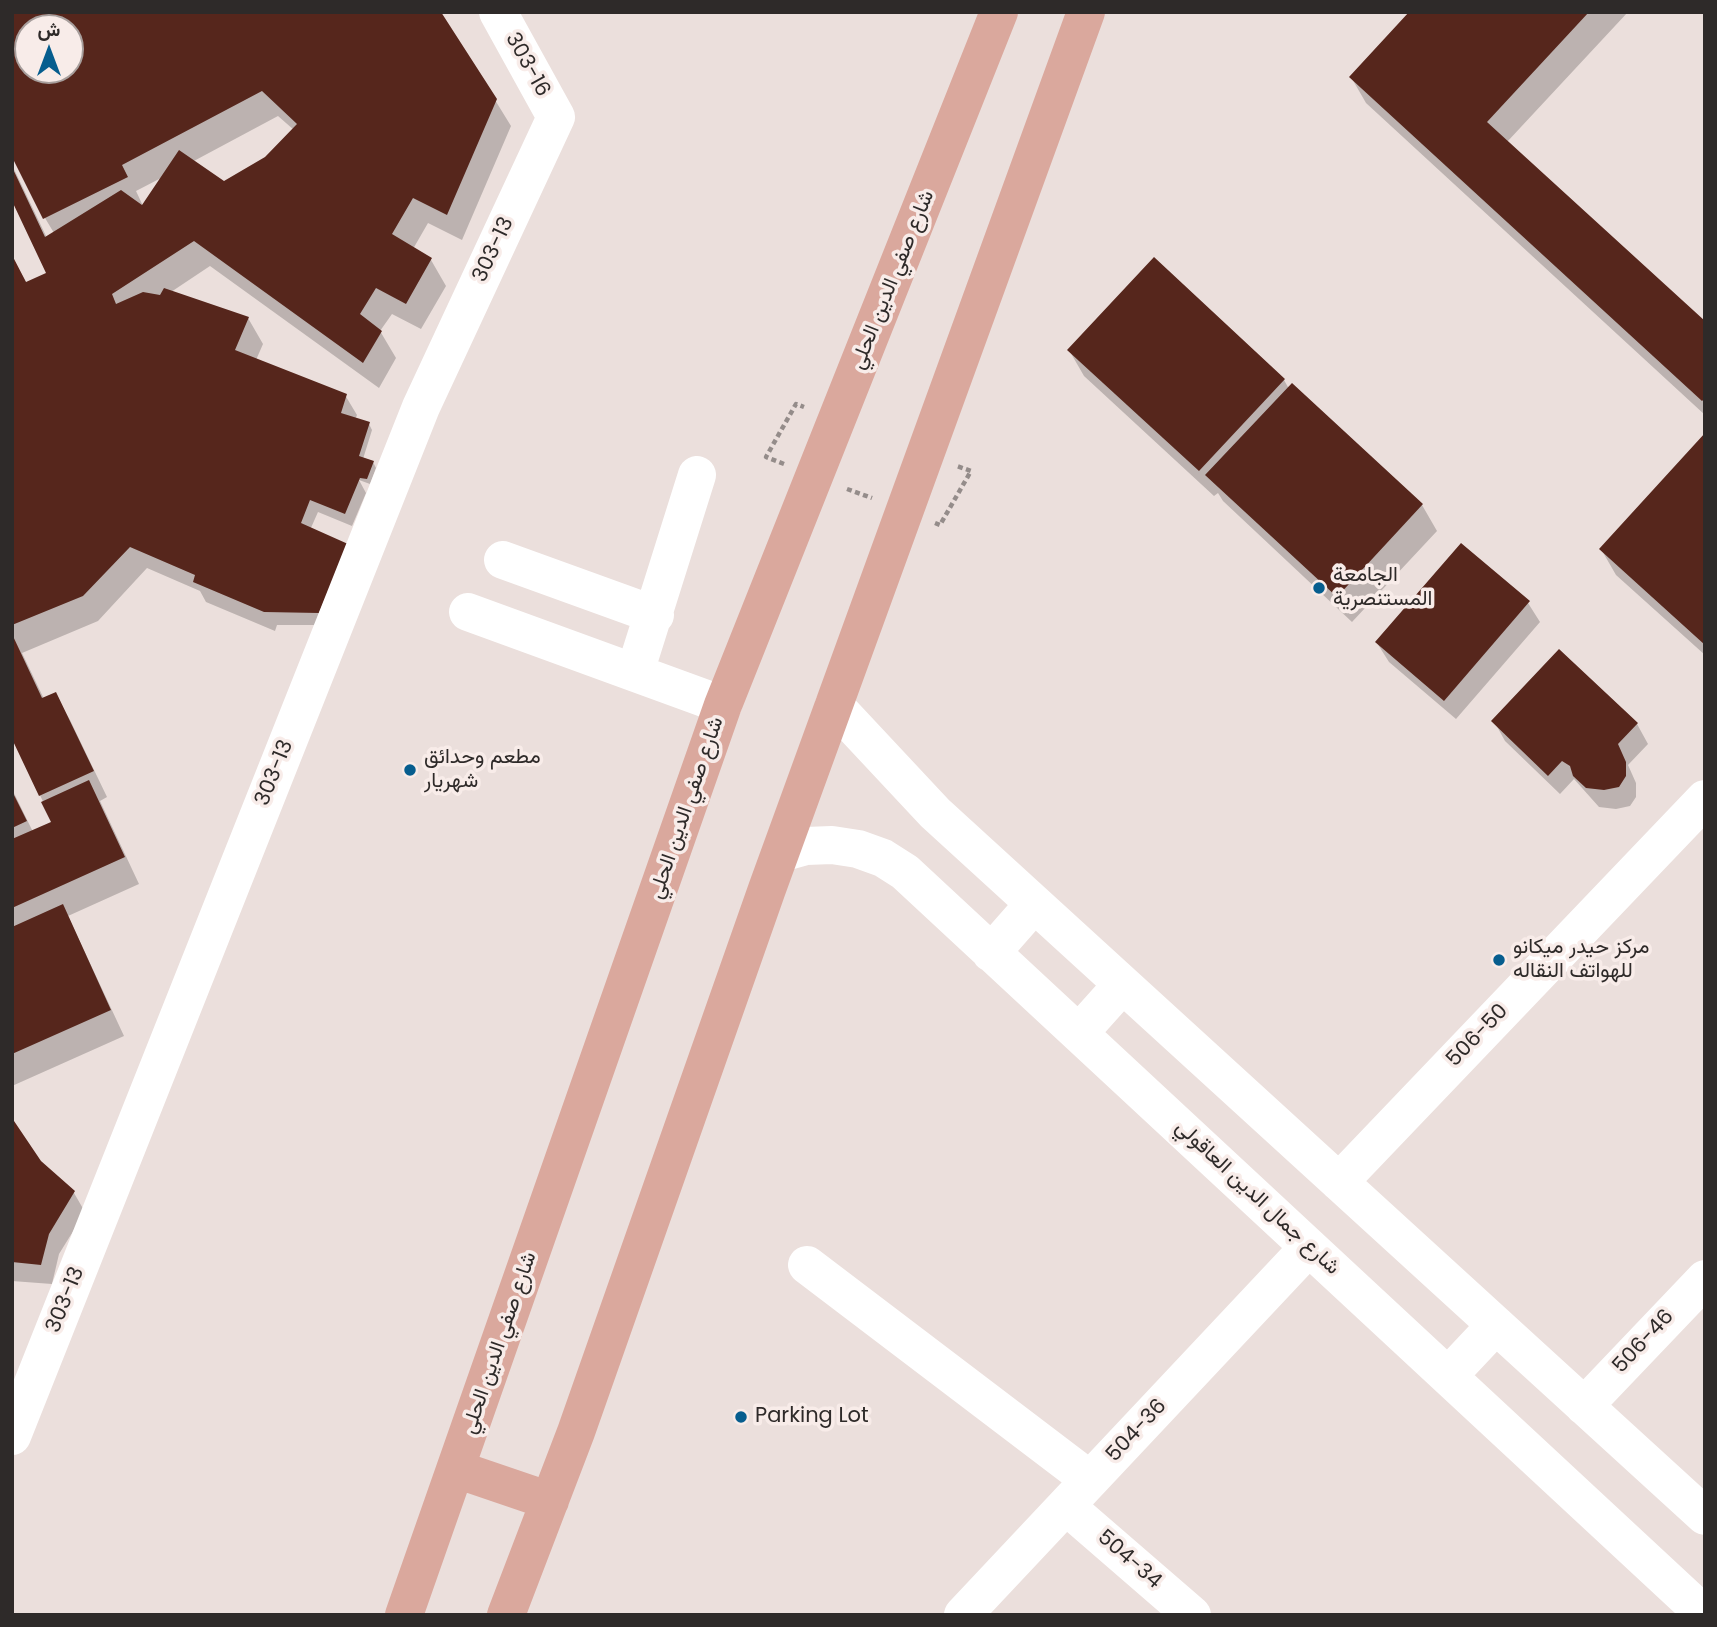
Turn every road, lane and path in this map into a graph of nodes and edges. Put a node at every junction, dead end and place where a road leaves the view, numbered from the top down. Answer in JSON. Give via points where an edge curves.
{"nodes":[{"id":1,"x":498,"y":12,"type":"edge"},
{"id":2,"x":999,"y":12,"type":"edge"},
{"id":3,"x":1086,"y":12,"type":"edge"},
{"id":4,"x":556,"y":117,"type":"joint"},
{"id":5,"x":796,"y":404,"type":"dead end"},
{"id":6,"x":791,"y":467,"type":"dead end"},
{"id":7,"x":971,"y":471,"type":"dead end"},
{"id":8,"x":697,"y":475,"type":"dead end"},
{"id":9,"x":841,"y":486,"type":"dead end"},
{"id":10,"x":878,"y":501,"type":"dead end"},
{"id":11,"x":928,"y":520,"type":"dead end"},
{"id":12,"x":503,"y":559,"type":"dead end"},
{"id":13,"x":468,"y":612,"type":"dead end"},
{"id":14,"x":655,"y":615,"type":"junction"},
{"id":15,"x":635,"y":672,"type":"junction"},
{"id":16,"x":723,"y":705,"type":"junction"},
{"id":17,"x":834,"y":705,"type":"junction"},
{"id":18,"x":1705,"y":799,"type":"edge"},
{"id":19,"x":781,"y":853,"type":"junction"},
{"id":20,"x":1034,"y":904,"type":"junction"},
{"id":21,"x":992,"y":953,"type":"junction"},
{"id":22,"x":1122,"y":985,"type":"junction"},
{"id":23,"x":1079,"y":1033,"type":"junction"},
{"id":24,"x":1339,"y":1182,"type":"junction"},
{"id":25,"x":1309,"y":1247,"type":"junction"},
{"id":26,"x":807,"y":1265,"type":"dead end"},
{"id":27,"x":1705,"y":1279,"type":"edge"},
{"id":28,"x":1496,"y":1325,"type":"junction"},
{"id":29,"x":1448,"y":1376,"type":"junction"},
{"id":30,"x":20,"y":1381,"type":"edge"},
{"id":31,"x":1584,"y":1406,"type":"junction"},
{"id":32,"x":12,"y":1436,"type":"edge"},
{"id":33,"x":456,"y":1469,"type":"junction"},
{"id":34,"x":1078,"y":1493,"type":"junction"},
{"id":35,"x":550,"y":1501,"type":"junction"},
{"id":36,"x":1705,"y":1516,"type":"edge"},
{"id":37,"x":404,"y":1615,"type":"edge"},
{"id":38,"x":506,"y":1615,"type":"edge"},
{"id":39,"x":963,"y":1615,"type":"edge"},
{"id":40,"x":1192,"y":1615,"type":"edge"},
{"id":41,"x":1705,"y":1615,"type":"edge"}],
"edges":[{"from":1,"to":4,"type":"street","name":"303-16"},
{"from":2,"to":16,"type":"main road","name":"شارع صفي الدين الحلي"},
{"from":3,"to":17,"type":"main road"},
{"from":4,"to":30,"type":"street","name":"303-13","via":[[421,407]]},
{"from":5,"to":6,"type":"path","via":[[766,457]]},
{"from":7,"to":11,"type":"path","via":[[940,525]]},
{"from":8,"to":14,"type":"street"},
{"from":9,"to":10,"type":"path"},
{"from":12,"to":14,"type":"street"},
{"from":13,"to":15,"type":"street"},
{"from":14,"to":15,"type":"street"},
{"from":15,"to":16,"type":"street"},
{"from":16,"to":33,"type":"main road","name":"شارع صفي الدين الحلي"},
{"from":17,"to":19,"type":"main road"},
{"from":17,"to":20,"type":"street","via":[[900,779]]},
{"from":18,"to":24,"type":"street","name":"506-50"},
{"from":19,"to":21,"type":"street","name":"شارع جمال الدين العاقولي","via":[[832,845],[883,858],[905,872]]},
{"from":19,"to":35,"type":"main road"},
{"from":20,"to":21,"type":"street"},
{"from":20,"to":22,"type":"street"},
{"from":21,"to":23,"type":"street","name":"شارع جمال الدين العاقولي"},
{"from":22,"to":23,"type":"street"},
{"from":22,"to":24,"type":"street"},
{"from":23,"to":25,"type":"street","name":"شارع جمال الدين العاقولي"},
{"from":24,"to":28,"type":"street"},
{"from":25,"to":29,"type":"street","name":"شارع جمال الدين العاقولي"},
{"from":25,"to":34,"type":"street","name":"504-36"},
{"from":26,"to":34,"type":"street","name":"504-34"},
{"from":27,"to":31,"type":"street","name":"506-46"},
{"from":28,"to":29,"type":"street"},
{"from":28,"to":31,"type":"street"},
{"from":29,"to":41,"type":"street","name":"شارع جمال الدين العاقولي"},
{"from":30,"to":32,"type":"street","name":"303-13"},
{"from":31,"to":36,"type":"street"},
{"from":33,"to":35,"type":"main road"},
{"from":33,"to":37,"type":"main road","name":"شارع صفي الدين الحلي"},
{"from":34,"to":39,"type":"street","name":"504-36"},
{"from":34,"to":40,"type":"street","name":"504-34"},
{"from":35,"to":38,"type":"main road"}]}
